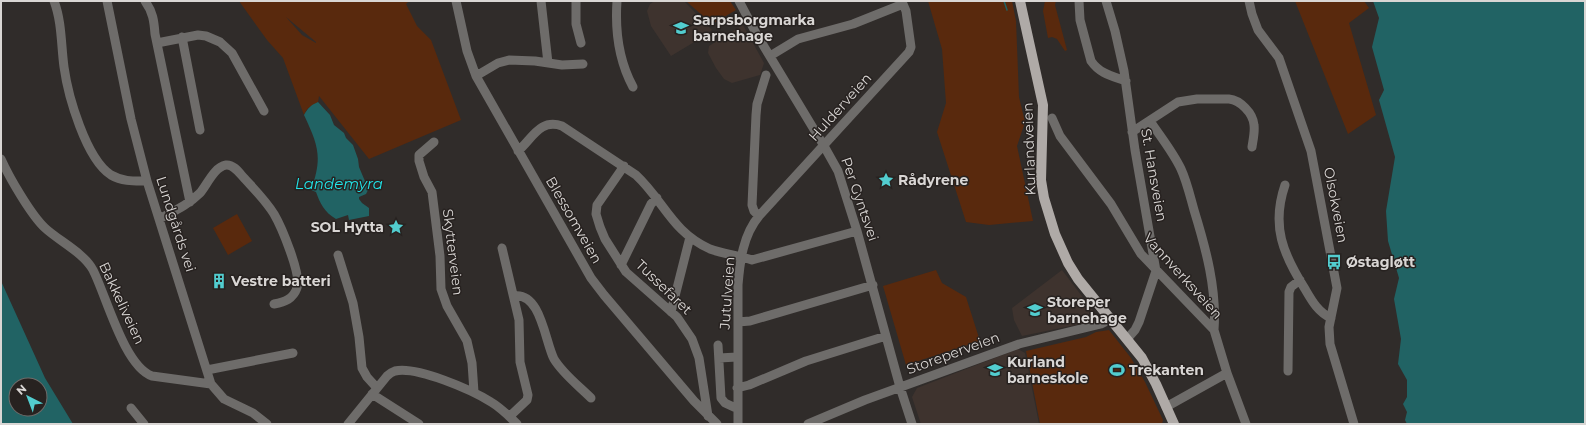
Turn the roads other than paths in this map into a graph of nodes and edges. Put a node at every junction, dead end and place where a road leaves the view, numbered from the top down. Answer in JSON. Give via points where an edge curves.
{"nodes":[{"id":1,"x":54,"y":1,"type":"edge"},
{"id":2,"x":107,"y":1,"type":"edge"},
{"id":3,"x":145,"y":1,"type":"edge"},
{"id":4,"x":456,"y":1,"type":"edge"},
{"id":5,"x":542,"y":1,"type":"edge"},
{"id":6,"x":576,"y":1,"type":"edge"},
{"id":7,"x":617,"y":1,"type":"edge"},
{"id":8,"x":739,"y":1,"type":"edge"},
{"id":9,"x":1020,"y":1,"type":"edge"},
{"id":10,"x":1079,"y":1,"type":"edge"},
{"id":11,"x":1106,"y":1,"type":"edge"},
{"id":12,"x":1249,"y":1,"type":"edge"},
{"id":13,"x":182,"y":37,"type":"junction"},
{"id":14,"x":157,"y":43,"type":"junction"},
{"id":15,"x":581,"y":43,"type":"dead end"},
{"id":16,"x":770,"y":56,"type":"junction"},
{"id":17,"x":548,"y":63,"type":"junction"},
{"id":18,"x":583,"y":64,"type":"dead end"},
{"id":19,"x":766,"y":75,"type":"dead end"},
{"id":20,"x":476,"y":76,"type":"junction"},
{"id":21,"x":1126,"y":80,"type":"junction"},
{"id":22,"x":633,"y":87,"type":"dead end"},
{"id":23,"x":264,"y":110,"type":"dead end"},
{"id":24,"x":1052,"y":118,"type":"dead end"},
{"id":25,"x":1150,"y":120,"type":"junction"},
{"id":26,"x":200,"y":130,"type":"dead end"},
{"id":27,"x":1132,"y":132,"type":"junction"},
{"id":28,"x":434,"y":142,"type":"dead end"},
{"id":29,"x":824,"y":146,"type":"junction"},
{"id":30,"x":1252,"y":147,"type":"dead end"},
{"id":31,"x":518,"y":152,"type":"junction"},
{"id":32,"x":1,"y":159,"type":"edge"},
{"id":33,"x":624,"y":166,"type":"junction"},
{"id":34,"x":147,"y":181,"type":"junction"},
{"id":35,"x":1285,"y":185,"type":"dead end"},
{"id":36,"x":657,"y":198,"type":"junction"},
{"id":37,"x":190,"y":202,"type":"junction"},
{"id":38,"x":759,"y":216,"type":"junction"},
{"id":39,"x":159,"y":219,"type":"junction"},
{"id":40,"x":857,"y":231,"type":"junction"},
{"id":41,"x":690,"y":237,"type":"junction"},
{"id":42,"x":502,"y":248,"type":"dead end"},
{"id":43,"x":338,"y":255,"type":"dead end"},
{"id":44,"x":742,"y":256,"type":"junction"},
{"id":45,"x":621,"y":265,"type":"junction"},
{"id":46,"x":1156,"y":271,"type":"junction"},
{"id":47,"x":1300,"y":280,"type":"junction"},
{"id":48,"x":872,"y":285,"type":"junction"},
{"id":49,"x":514,"y":296,"type":"junction"},
{"id":50,"x":274,"y":304,"type":"dead end"},
{"id":51,"x":671,"y":312,"type":"junction"},
{"id":52,"x":1331,"y":318,"type":"junction"},
{"id":53,"x":1111,"y":319,"type":"junction"},
{"id":54,"x":738,"y":322,"type":"junction"},
{"id":55,"x":1214,"y":330,"type":"junction"},
{"id":56,"x":886,"y":336,"type":"junction"},
{"id":57,"x":1127,"y":339,"type":"junction"},
{"id":58,"x":718,"y":345,"type":"dead end"},
{"id":59,"x":292,"y":353,"type":"dead end"},
{"id":60,"x":737,"y":357,"type":"junction"},
{"id":61,"x":719,"y":358,"type":"junction"},
{"id":62,"x":207,"y":370,"type":"junction"},
{"id":63,"x":1288,"y":371,"type":"dead end"},
{"id":64,"x":1227,"y":373,"type":"junction"},
{"id":65,"x":211,"y":384,"type":"junction"},
{"id":66,"x":900,"y":387,"type":"junction"},
{"id":67,"x":737,"y":388,"type":"junction"},
{"id":68,"x":374,"y":391,"type":"junction"},
{"id":69,"x":474,"y":392,"type":"junction"},
{"id":70,"x":591,"y":398,"type":"dead end"},
{"id":71,"x":1166,"y":407,"type":"junction"},
{"id":72,"x":131,"y":408,"type":"dead end"},
{"id":73,"x":738,"y":409,"type":"junction"},
{"id":74,"x":510,"y":416,"type":"junction"},
{"id":75,"x":708,"y":416,"type":"junction"},
{"id":76,"x":144,"y":424,"type":"edge"},
{"id":77,"x":267,"y":424,"type":"edge"},
{"id":78,"x":348,"y":424,"type":"edge"},
{"id":79,"x":419,"y":424,"type":"edge"},
{"id":80,"x":517,"y":424,"type":"edge"},
{"id":81,"x":717,"y":424,"type":"edge"},
{"id":82,"x":738,"y":424,"type":"edge"},
{"id":83,"x":808,"y":424,"type":"edge"},
{"id":84,"x":912,"y":424,"type":"edge"},
{"id":85,"x":1174,"y":424,"type":"edge"},
{"id":86,"x":1246,"y":424,"type":"edge"},
{"id":87,"x":1354,"y":424,"type":"edge"}],
"edges":[{"from":1,"to":34,"type":"street","via":[[59,16],[69,90],[88,145],[113,176],[129,181]]},
{"from":2,"to":34,"type":"street","name":"Lundgårds vei","via":[[130,119]]},
{"from":3,"to":14,"type":"street","via":[[152,14]]},
{"from":4,"to":20,"type":"street","name":"Blessomveien"},
{"from":5,"to":17,"type":"street"},
{"from":6,"to":15,"type":"street","via":[[576,24]]},
{"from":7,"to":22,"type":"street","via":[[620,53]]},
{"from":8,"to":16,"type":"street","name":"Per Gyntsvei"},
{"from":9,"to":53,"type":"main road","name":"Kurlandveien","via":[[1043,105],[1042,180],[1050,221],[1068,263]]},
{"from":10,"to":21,"type":"street","via":[[1080,20],[1091,61],[1105,74]]},
{"from":11,"to":21,"type":"street","name":"St. Hansveien"},
{"from":12,"to":52,"type":"street","name":"Olsokveien","via":[[1258,30],[1279,58],[1311,152],[1336,282]]},
{"from":13,"to":14,"type":"street"},
{"from":13,"to":23,"type":"street","via":[[206,36],[226,46]]},
{"from":13,"to":26,"type":"street"},
{"from":14,"to":37,"type":"street"},
{"from":16,"to":29,"type":"street","name":"Per Gyntsvei"},
{"from":16,"to":29,"type":"street","name":"Hulderveien","via":[[790,42],[853,24],[903,4],[910,41],[909,52]]},
{"from":17,"to":18,"type":"street"},
{"from":17,"to":20,"type":"street","via":[[502,61]]},
{"from":19,"to":38,"type":"street","via":[[756,104],[752,205]]},
{"from":20,"to":31,"type":"street","name":"Blessomveien"},
{"from":21,"to":27,"type":"street","name":"St. Hansveien"},
{"from":24,"to":46,"type":"street","name":"Vannverksveien","via":[[1060,136],[1111,204],[1134,244]]},
{"from":25,"to":27,"type":"street"},
{"from":25,"to":30,"type":"street","via":[[1185,100],[1234,99],[1243,105],[1254,122]]},
{"from":25,"to":55,"type":"street","via":[[1177,162],[1189,192],[1211,277]]},
{"from":27,"to":46,"type":"street","name":"St. Hansveien"},
{"from":28,"to":69,"type":"street","name":"Skytterveien","via":[[419,155],[419,161],[432,192],[440,256],[441,289],[447,306],[467,341],[472,362]]},
{"from":29,"to":38,"type":"street","name":"Hulderveien"},
{"from":29,"to":40,"type":"street","name":"Per Gyntsvei","via":[[838,172]]},
{"from":31,"to":33,"type":"street","via":[[540,128],[547,124],[555,124]]},
{"from":31,"to":75,"type":"street","name":"Blessomveien","via":[[595,284]]},
{"from":32,"to":65,"type":"street","name":"Bakkeliveien","via":[[40,223],[90,265],[119,334],[142,369],[152,376]]},
{"from":33,"to":36,"type":"street","via":[[640,178]]},
{"from":33,"to":45,"type":"street","name":"Tussefaret","via":[[598,202],[596,211],[605,240]]},
{"from":34,"to":39,"type":"street","name":"Lundgårds vei"},
{"from":35,"to":47,"type":"street","via":[[1278,218],[1280,233],[1287,258]]},
{"from":36,"to":41,"type":"street","via":[[674,223]]},
{"from":36,"to":45,"type":"street"},
{"from":37,"to":39,"type":"street"},
{"from":37,"to":50,"type":"street","via":[[216,172],[227,165],[238,171],[266,203],[280,227],[298,278],[298,287],[294,295],[288,300]]},
{"from":38,"to":44,"type":"street","name":"Jutulveien","via":[[748,232]]},
{"from":39,"to":62,"type":"street","name":"Lundgårds vei"},
{"from":40,"to":44,"type":"street","via":[[752,260]]},
{"from":40,"to":48,"type":"street","name":"Per Gyntsvei"},
{"from":41,"to":44,"type":"street","via":[[711,249]]},
{"from":41,"to":51,"type":"street"},
{"from":42,"to":49,"type":"street"},
{"from":43,"to":68,"type":"street","via":[[353,303],[362,368]]},
{"from":44,"to":54,"type":"street","name":"Jutulveien","via":[[738,285]]},
{"from":45,"to":51,"type":"street","name":"Tussefaret"},
{"from":46,"to":55,"type":"street","name":"Vannverksveien"},
{"from":46,"to":57,"type":"street","name":"St. Hansveien","via":[[1139,322]]},
{"from":47,"to":52,"type":"street","via":[[1319,310]]},
{"from":47,"to":63,"type":"street","via":[[1288,292]]},
{"from":48,"to":54,"type":"street"},
{"from":48,"to":56,"type":"street","name":"Per Gyntsvei"},
{"from":49,"to":70,"type":"street","via":[[521,295],[529,301],[540,318],[554,359]]},
{"from":49,"to":74,"type":"street","via":[[520,326],[520,362],[528,395],[527,400]]},
{"from":51,"to":75,"type":"street","name":"Tussefaret","via":[[684,326],[696,349]]},
{"from":52,"to":87,"type":"street","name":"Olsokveien","via":[[1330,344]]},
{"from":53,"to":57,"type":"main road","name":"Kurlandveien"},
{"from":53,"to":66,"type":"street","name":"Storeperveien","via":[[1102,324],[1019,344]]},
{"from":54,"to":60,"type":"street","name":"Jutulveien"},
{"from":55,"to":64,"type":"street","name":"Vannverksveien"},
{"from":56,"to":66,"type":"street","name":"Per Gyntsvei"},
{"from":56,"to":67,"type":"street","via":[[806,361]]},
{"from":57,"to":71,"type":"main road","name":"Kurlandveien","via":[[1147,367]]},
{"from":58,"to":61,"type":"street"},
{"from":59,"to":62,"type":"street"},
{"from":60,"to":61,"type":"street"},
{"from":60,"to":67,"type":"street","name":"Jutulveien"},
{"from":61,"to":73,"type":"street","via":[[722,400]]},
{"from":62,"to":65,"type":"street","name":"Lundgårds vei"},
{"from":64,"to":71,"type":"street"},
{"from":64,"to":86,"type":"street","name":"Vannverksveien"},
{"from":65,"to":77,"type":"street","name":"Lundgårds vei","via":[[224,399],[253,413]]},
{"from":66,"to":83,"type":"street","name":"Storeperveien"},
{"from":66,"to":84,"type":"street","name":"Per Gyntsvei"},
{"from":67,"to":73,"type":"street","name":"Jutulveien"},
{"from":68,"to":69,"type":"street","via":[[390,373],[403,371],[429,375]]},
{"from":68,"to":78,"type":"street"},
{"from":68,"to":79,"type":"street"},
{"from":69,"to":74,"type":"street"},
{"from":71,"to":85,"type":"main road","name":"Kurlandveien"},
{"from":72,"to":76,"type":"street"},
{"from":73,"to":82,"type":"street","name":"Jutulveien"},
{"from":74,"to":80,"type":"street"},
{"from":75,"to":81,"type":"street","name":"Blessomveien"}]}
